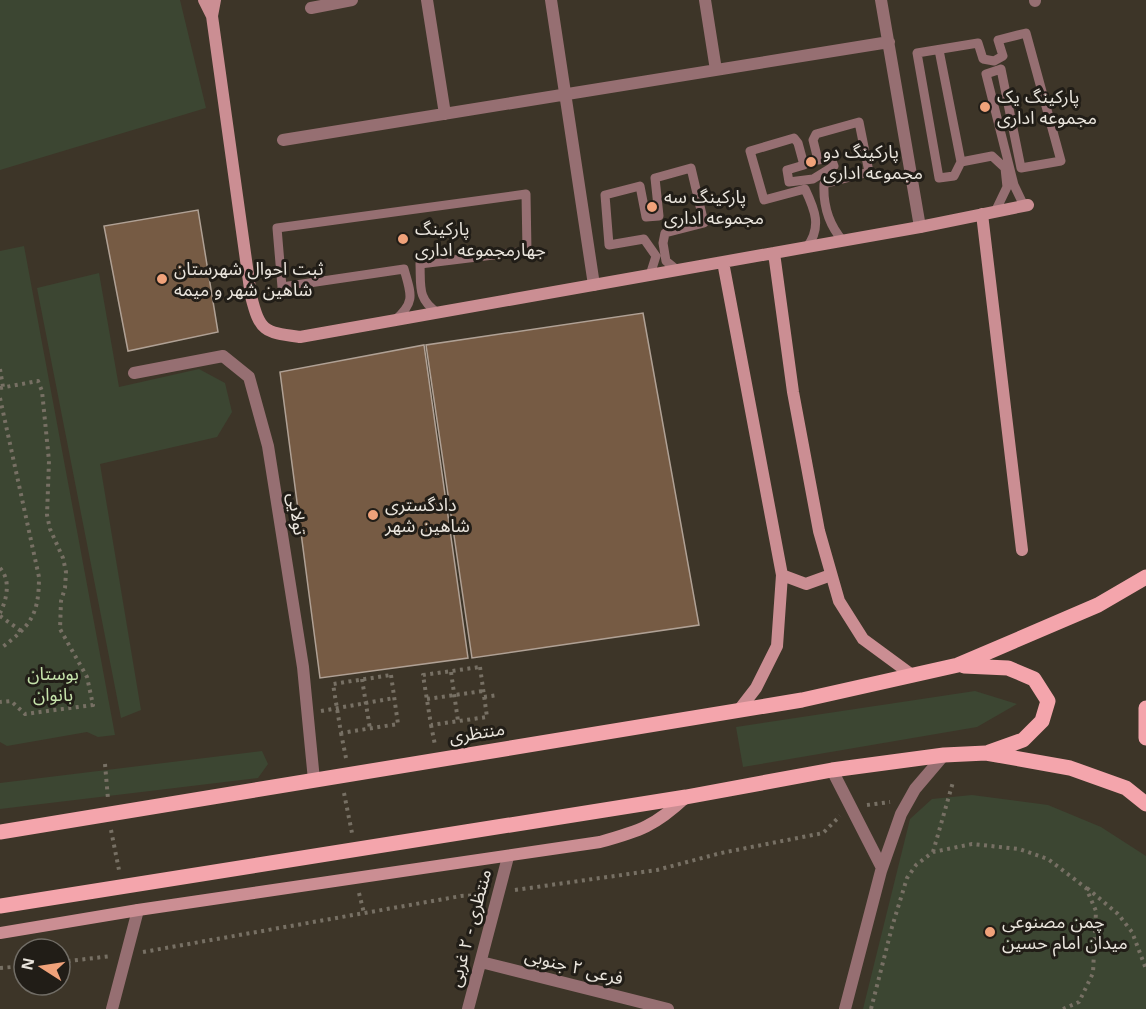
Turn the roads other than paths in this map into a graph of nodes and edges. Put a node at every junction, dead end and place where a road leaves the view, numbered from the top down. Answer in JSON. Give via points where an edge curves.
{"nodes":[{"id":1,"x":204,"y":0,"type":"edge"},
{"id":2,"x":215,"y":0,"type":"edge"},
{"id":3,"x":352,"y":0,"type":"edge"},
{"id":4,"x":428,"y":0,"type":"edge"},
{"id":5,"x":551,"y":0,"type":"edge"},
{"id":6,"x":705,"y":0,"type":"edge"},
{"id":7,"x":881,"y":0,"type":"edge"},
{"id":8,"x":311,"y":8,"type":"dead end"},
{"id":9,"x":212,"y":16,"type":"junction"},
{"id":10,"x":889,"y":42,"type":"junction"},
{"id":11,"x":939,"y":50,"type":"junction"},
{"id":12,"x":716,"y":70,"type":"junction"},
{"id":13,"x":565,"y":94,"type":"junction"},
{"id":14,"x":445,"y":114,"type":"junction"},
{"id":15,"x":283,"y":140,"type":"dead end"},
{"id":16,"x":961,"y":162,"type":"junction"},
{"id":17,"x":1016,"y":169,"type":"junction"},
{"id":18,"x":1026,"y":206,"type":"joint"},
{"id":19,"x":988,"y":213,"type":"junction"},
{"id":20,"x":920,"y":227,"type":"junction"},
{"id":21,"x":843,"y":241,"type":"junction"},
{"id":22,"x":807,"y":247,"type":"junction"},
{"id":23,"x":774,"y":253,"type":"junction"},
{"id":24,"x":723,"y":262,"type":"junction"},
{"id":25,"x":677,"y":270,"type":"junction"},
{"id":26,"x":650,"y":275,"type":"junction"},
{"id":27,"x":594,"y":285,"type":"junction"},
{"id":28,"x":438,"y":313,"type":"junction"},
{"id":29,"x":395,"y":321,"type":"junction"},
{"id":30,"x":134,"y":373,"type":"dead end"},
{"id":31,"x":1022,"y":550,"type":"dead end"},
{"id":32,"x":782,"y":575,"type":"junction"},
{"id":33,"x":831,"y":575,"type":"junction"},
{"id":34,"x":1146,"y":577,"type":"edge"},
{"id":35,"x":958,"y":665,"type":"junction"},
{"id":36,"x":912,"y":675,"type":"junction"},
{"id":37,"x":1146,"y":708,"type":"edge"},
{"id":38,"x":739,"y":710,"type":"junction"},
{"id":39,"x":1146,"y":738,"type":"edge"},
{"id":40,"x":986,"y":753,"type":"junction"},
{"id":41,"x":944,"y":755,"type":"junction"},
{"id":42,"x":832,"y":770,"type":"junction"},
{"id":43,"x":314,"y":780,"type":"junction"},
{"id":44,"x":686,"y":797,"type":"junction"},
{"id":45,"x":1146,"y":804,"type":"edge"},
{"id":46,"x":0,"y":832,"type":"edge"},
{"id":47,"x":508,"y":857,"type":"junction"},
{"id":48,"x":882,"y":868,"type":"junction"},
{"id":49,"x":0,"y":906,"type":"edge"},
{"id":50,"x":138,"y":910,"type":"junction"},
{"id":51,"x":0,"y":933,"type":"edge"},
{"id":52,"x":480,"y":962,"type":"junction"},
{"id":53,"x":662,"y":1008,"type":"edge"},
{"id":54,"x":112,"y":1009,"type":"edge"},
{"id":55,"x":468,"y":1009,"type":"edge"},
{"id":56,"x":845,"y":1009,"type":"edge"}],
"edges":[{"from":1,"to":9,"type":"street"},
{"from":2,"to":9,"type":"street"},
{"from":3,"to":8,"type":"street"},
{"from":4,"to":14,"type":"street"},
{"from":5,"to":13,"type":"street"},
{"from":6,"to":12,"type":"street"},
{"from":7,"to":10,"type":"street"},
{"from":9,"to":29,"type":"street","via":[[257,321],[272,333],[300,337]]},
{"from":10,"to":12,"type":"street"},
{"from":10,"to":20,"type":"street"},
{"from":11,"to":16,"type":"lane"},
{"from":11,"to":16,"type":"lane","via":[[916,53],[939,178],[954,176]]},
{"from":11,"to":17,"type":"lane","via":[[978,43],[983,59],[994,62],[1003,56],[998,40],[1026,33],[1061,160]]},
{"from":12,"to":13,"type":"street"},
{"from":13,"to":14,"type":"street"},
{"from":13,"to":27,"type":"street"},
{"from":14,"to":15,"type":"street"},
{"from":16,"to":19,"type":"lane","via":[[992,156],[1005,168],[1007,187]]},
{"from":17,"to":17,"type":"lane","via":[[1001,69],[986,74]]},
{"from":17,"to":18,"type":"lane","via":[[1014,185]]},
{"from":18,"to":19,"type":"street"},
{"from":19,"to":20,"type":"street"},
{"from":19,"to":31,"type":"street"},
{"from":20,"to":21,"type":"street"},
{"from":21,"to":22,"type":"street"},
{"from":21,"to":22,"type":"lane","via":[[826,212],[824,184],[869,172],[859,122],[816,134],[813,140],[818,160],[831,158],[834,166],[813,179],[789,182],[787,170],[804,165],[794,138],[750,151],[764,200],[805,189],[816,216],[815,236]]},
{"from":22,"to":23,"type":"street"},
{"from":23,"to":24,"type":"street"},
{"from":23,"to":33,"type":"street","via":[[793,392]]},
{"from":24,"to":25,"type":"street"},
{"from":24,"to":32,"type":"street"},
{"from":25,"to":26,"type":"street"},
{"from":25,"to":26,"type":"lane","via":[[666,261],[665,233],[704,224],[691,168],[655,178],[659,216],[646,218],[640,186],[605,195],[609,245],[644,239],[656,256]]},
{"from":26,"to":27,"type":"street"},
{"from":27,"to":28,"type":"street"},
{"from":28,"to":29,"type":"street"},
{"from":28,"to":29,"type":"lane","via":[[421,296],[420,264],[527,251],[526,194],[277,228],[282,287],[404,269],[410,297],[408,309]]},
{"from":30,"to":43,"type":"street","name":"تولایی","via":[[223,356],[249,377],[268,447],[303,667]]},
{"from":32,"to":33,"type":"street","via":[[806,584]]},
{"from":32,"to":38,"type":"street","via":[[777,646],[756,688]]},
{"from":33,"to":36,"type":"street","via":[[839,601],[863,639]]},
{"from":34,"to":35,"type":"main road","via":[[1098,605]]},
{"from":35,"to":36,"type":"main road","name":"منتظری"},
{"from":35,"to":40,"type":"main road","via":[[1008,668],[1034,679],[1048,701],[1042,721],[1023,740]]},
{"from":36,"to":38,"type":"main road","name":"منتظری"},
{"from":37,"to":39,"type":"main road"},
{"from":38,"to":43,"type":"main road","name":"منتظری"},
{"from":40,"to":41,"type":"main road"},
{"from":40,"to":45,"type":"main road","via":[[1070,768],[1126,788]]},
{"from":41,"to":42,"type":"main road"},
{"from":41,"to":48,"type":"street","via":[[915,789],[901,814]]},
{"from":42,"to":44,"type":"main road"},
{"from":42,"to":48,"type":"street"},
{"from":43,"to":46,"type":"main road","name":"منتظری"},
{"from":44,"to":47,"type":"street","via":[[665,817],[640,831],[600,842]]},
{"from":44,"to":49,"type":"main road"},
{"from":47,"to":50,"type":"street"},
{"from":47,"to":52,"type":"street","name":"منتظری - ۲ غربی"},
{"from":48,"to":56,"type":"street"},
{"from":50,"to":51,"type":"street"},
{"from":50,"to":54,"type":"street"},
{"from":52,"to":53,"type":"street","name":"فرعی ۲ جنوبی"},
{"from":52,"to":55,"type":"street","name":"منتظری - ۲ غربی"}]}
